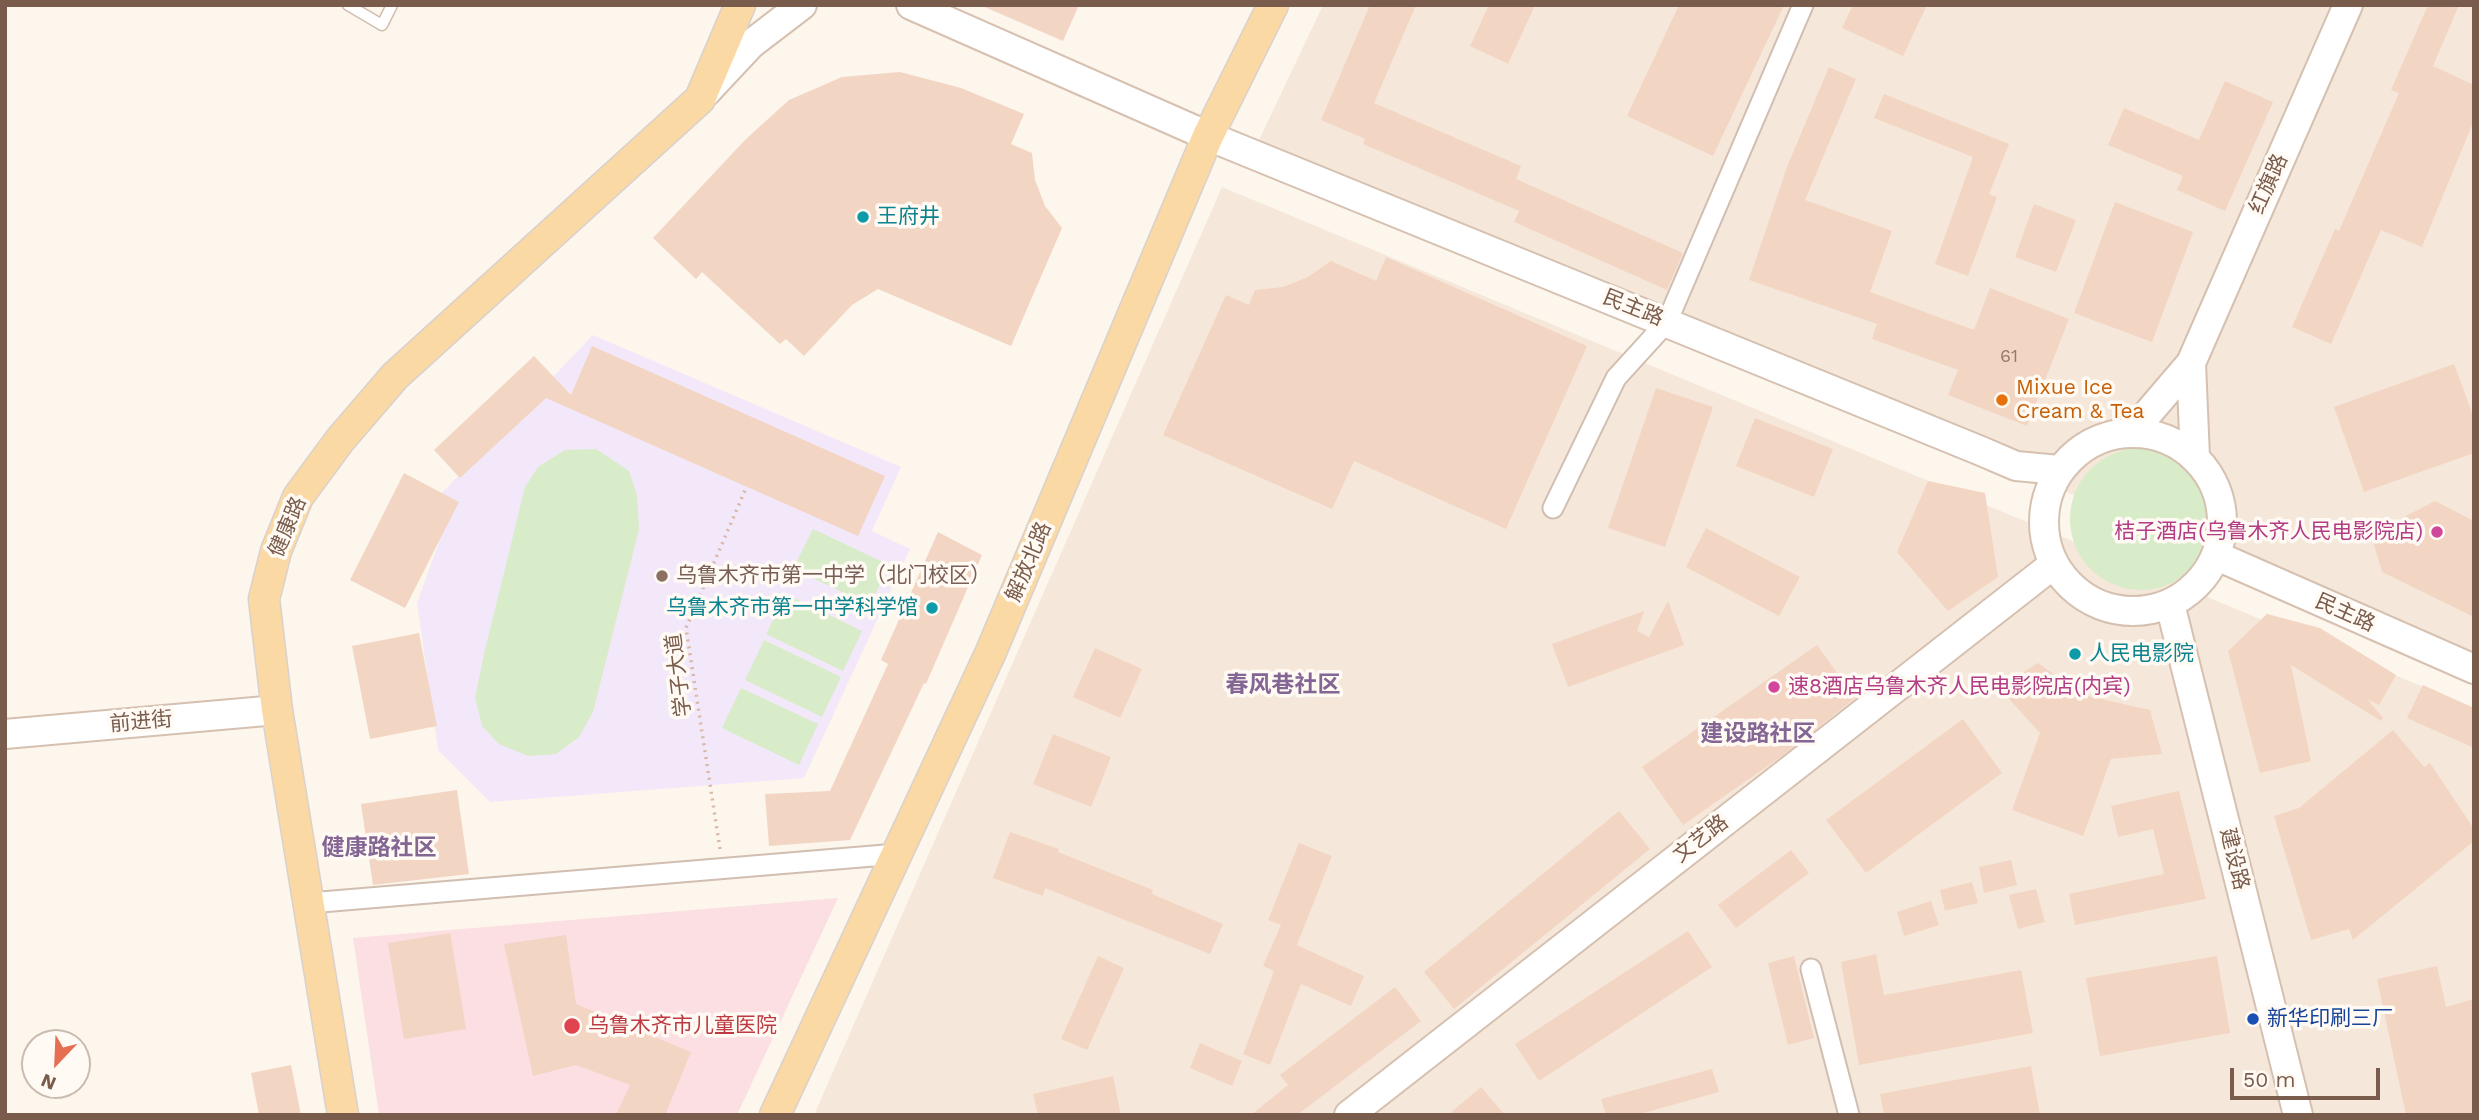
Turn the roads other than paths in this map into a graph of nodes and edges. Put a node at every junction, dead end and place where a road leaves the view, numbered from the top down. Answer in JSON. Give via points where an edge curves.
{"nodes":[{"id":1,"x":348,"y":5,"type":"edge"},
{"id":2,"x":392,"y":5,"type":"edge"},
{"id":3,"x":740,"y":5,"type":"edge"},
{"id":4,"x":802,"y":5,"type":"edge"},
{"id":5,"x":911,"y":5,"type":"edge"},
{"id":6,"x":1273,"y":5,"type":"edge"},
{"id":7,"x":1803,"y":5,"type":"edge"},
{"id":8,"x":2348,"y":5,"type":"edge"},
{"id":9,"x":700,"y":99,"type":"junction"},
{"id":10,"x":1208,"y":136,"type":"junction"},
{"id":11,"x":1667,"y":322,"type":"junction"},
{"id":12,"x":2191,"y":363,"type":"junction"},
{"id":13,"x":2132,"y":432,"type":"junction"},
{"id":14,"x":2195,"y":457,"type":"junction"},
{"id":15,"x":2059,"y":470,"type":"junction"},
{"id":16,"x":1553,"y":508,"type":"dead end"},
{"id":17,"x":2217,"y":556,"type":"junction"},
{"id":18,"x":2054,"y":564,"type":"junction"},
{"id":19,"x":2170,"y":604,"type":"junction"},
{"id":20,"x":2474,"y":670,"type":"edge"},
{"id":21,"x":276,"y":704,"type":"junction"},
{"id":22,"x":5,"y":722,"type":"edge"},
{"id":23,"x":5,"y":734,"type":"edge"},
{"id":24,"x":897,"y":854,"type":"junction"},
{"id":25,"x":309,"y":903,"type":"junction"},
{"id":26,"x":1811,"y":969,"type":"dead end"},
{"id":27,"x":343,"y":1115,"type":"edge"},
{"id":28,"x":775,"y":1115,"type":"edge"},
{"id":29,"x":1349,"y":1115,"type":"edge"},
{"id":30,"x":1849,"y":1115,"type":"edge"},
{"id":31,"x":2298,"y":1115,"type":"edge"}],
"edges":[{"from":1,"to":2,"type":"lane","via":[[382,25]]},
{"from":3,"to":9,"type":"main road"},
{"from":4,"to":9,"type":"street","via":[[751,44]]},
{"from":5,"to":10,"type":"street","name":"民主路"},
{"from":6,"to":10,"type":"main road","name":"解放北路"},
{"from":7,"to":11,"type":"street"},
{"from":8,"to":12,"type":"street","name":"红旗路"},
{"from":9,"to":21,"type":"main road","name":"健康路","via":[[395,376],[299,497],[276,551],[264,599]]},
{"from":10,"to":11,"type":"street","name":"民主路"},
{"from":10,"to":24,"type":"main road","name":"解放北路","via":[[990,654]]},
{"from":11,"to":15,"type":"street","name":"民主路","via":[[2016,466]]},
{"from":11,"to":16,"type":"street","via":[[1616,378]]},
{"from":12,"to":13,"type":"street"},
{"from":12,"to":14,"type":"street"},
{"from":13,"to":14,"type":"street","via":[[2155,434]]},
{"from":13,"to":15,"type":"street","via":[[2104,436],[2079,450]]},
{"from":14,"to":17,"type":"street","via":[[2212,477],[2221,503],[2223,530]]},
{"from":15,"to":18,"type":"street","via":[[2043,516],[2045,541]]},
{"from":17,"to":19,"type":"street","via":[[2206,576]]},
{"from":17,"to":20,"type":"street","name":"民主路"},
{"from":18,"to":19,"type":"street","via":[[2070,585],[2092,601],[2117,610],[2144,611]]},
{"from":18,"to":29,"type":"street","name":"文艺路"},
{"from":19,"to":31,"type":"street","name":"建设路"},
{"from":21,"to":22,"type":"street","name":"前进街"},
{"from":21,"to":23,"type":"street","name":"前进街"},
{"from":21,"to":25,"type":"main road","name":"健康路"},
{"from":24,"to":25,"type":"street"},
{"from":24,"to":28,"type":"main road","name":"解放北路"},
{"from":25,"to":27,"type":"main road","name":"健康路"},
{"from":26,"to":30,"type":"street"}]}
